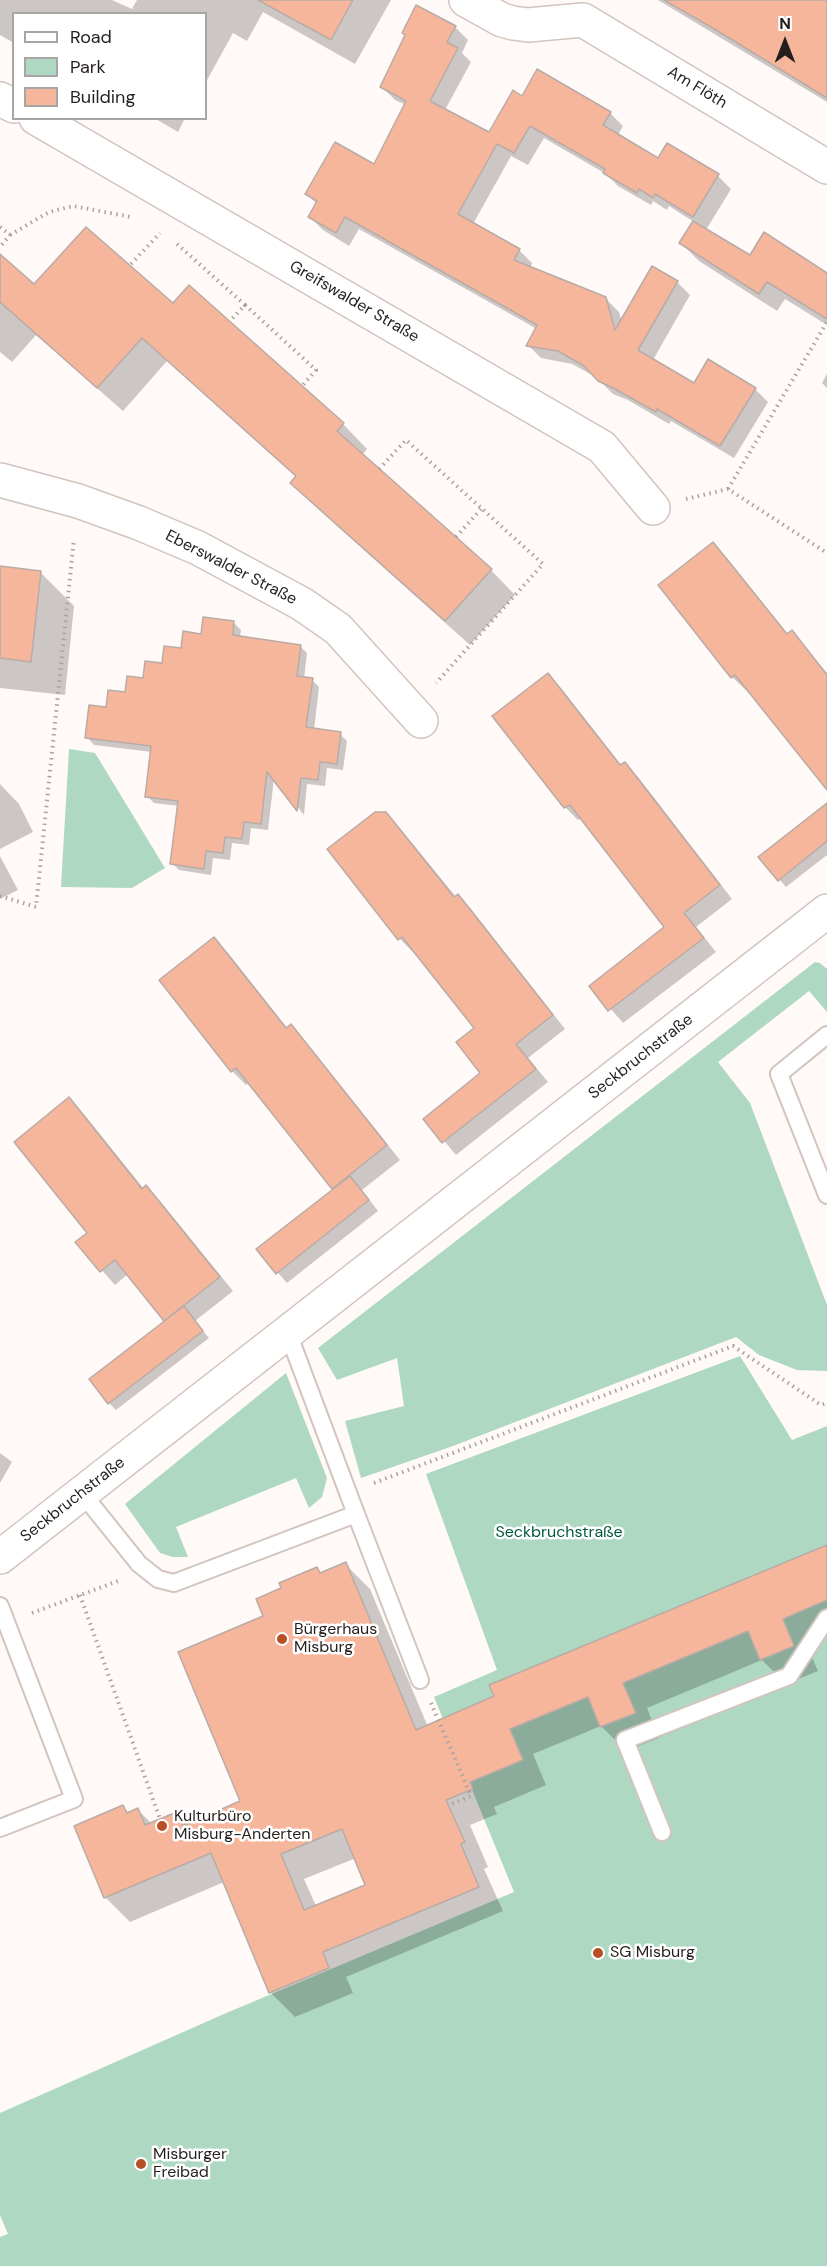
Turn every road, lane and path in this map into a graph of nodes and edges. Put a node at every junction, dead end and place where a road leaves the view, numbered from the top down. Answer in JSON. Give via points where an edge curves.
{"nodes":[{"id":1,"x":466,"y":0,"type":"edge"},
{"id":2,"x":563,"y":11,"type":"edge"},
{"id":3,"x":39,"y":120,"type":"edge"},
{"id":4,"x":827,"y":167,"type":"edge"},
{"id":5,"x":141,"y":222,"type":"dead end"},
{"id":6,"x":151,"y":226,"type":"dead end"},
{"id":7,"x":0,"y":227,"type":"edge"},
{"id":8,"x":162,"y":231,"type":"junction"},
{"id":9,"x":10,"y":235,"type":"junction"},
{"id":10,"x":0,"y":247,"type":"edge"},
{"id":11,"x":131,"y":264,"type":"dead end"},
{"id":12,"x":245,"y":305,"type":"junction"},
{"id":13,"x":230,"y":321,"type":"dead end"},
{"id":14,"x":827,"y":321,"type":"edge"},
{"id":15,"x":302,"y":386,"type":"dead end"},
{"id":16,"x":379,"y":469,"type":"dead end"},
{"id":17,"x":0,"y":480,"type":"edge"},
{"id":18,"x":728,"y":489,"type":"junction"},
{"id":19,"x":716,"y":490,"type":"dead end"},
{"id":20,"x":78,"y":501,"type":"junction"},
{"id":21,"x":482,"y":508,"type":"junction"},
{"id":22,"x":653,"y":508,"type":"dead end"},
{"id":23,"x":456,"y":537,"type":"dead end"},
{"id":24,"x":827,"y":553,"type":"edge"},
{"id":25,"x":416,"y":716,"type":"joint"},
{"id":26,"x":0,"y":896,"type":"edge"},
{"id":27,"x":827,"y":911,"type":"edge"},
{"id":28,"x":827,"y":1035,"type":"edge"},
{"id":29,"x":827,"y":1195,"type":"edge"},
{"id":30,"x":288,"y":1333,"type":"junction"},
{"id":31,"x":827,"y":1403,"type":"edge"},
{"id":32,"x":82,"y":1493,"type":"junction"},
{"id":33,"x":349,"y":1493,"type":"junction"},
{"id":34,"x":356,"y":1514,"type":"junction"},
{"id":35,"x":0,"y":1557,"type":"edge"},
{"id":36,"x":147,"y":1570,"type":"junction"},
{"id":37,"x":80,"y":1595,"type":"junction"},
{"id":38,"x":0,"y":1606,"type":"edge"},
{"id":39,"x":827,"y":1618,"type":"edge"},
{"id":40,"x":6,"y":1622,"type":"junction"},
{"id":41,"x":420,"y":1680,"type":"joint"},
{"id":42,"x":448,"y":1805,"type":"dead end"},
{"id":43,"x":160,"y":1819,"type":"dead end"},
{"id":44,"x":0,"y":1828,"type":"edge"},
{"id":45,"x":662,"y":1832,"type":"dead end"}],
"edges":[{"from":1,"to":2,"type":"street","name":"Am Flöth","via":[[502,20],[528,25]]},
{"from":2,"to":4,"type":"street","name":"Am Flöth"},
{"from":3,"to":22,"type":"street","name":"Greifswalder Straße","via":[[602,447]]},
{"from":5,"to":9,"type":"path","via":[[72,207],[49,212]]},
{"from":6,"to":8,"type":"path"},
{"from":7,"to":9,"type":"path"},
{"from":8,"to":11,"type":"path"},
{"from":8,"to":12,"type":"path"},
{"from":9,"to":10,"type":"path"},
{"from":12,"to":13,"type":"path"},
{"from":12,"to":15,"type":"path","via":[[316,370]]},
{"from":14,"to":18,"type":"path"},
{"from":16,"to":21,"type":"path","via":[[406,440]]},
{"from":17,"to":20,"type":"street","name":"Eberswalder Straße"},
{"from":18,"to":19,"type":"path"},
{"from":18,"to":24,"type":"path"},
{"from":20,"to":25,"type":"street","name":"Eberswalder Straße","via":[[198,548],[302,604],[338,629]]},
{"from":20,"to":26,"type":"path","via":[[36,907]]},
{"from":21,"to":23,"type":"path"},
{"from":21,"to":25,"type":"path","via":[[543,564]]},
{"from":27,"to":30,"type":"street","name":"Seckbruchstraße"},
{"from":28,"to":29,"type":"lane","via":[[779,1074]]},
{"from":30,"to":32,"type":"street","name":"Seckbruchstraße"},
{"from":30,"to":33,"type":"lane"},
{"from":31,"to":33,"type":"path","via":[[821,1405],[733,1346]]},
{"from":32,"to":35,"type":"street","name":"Seckbruchstraße"},
{"from":32,"to":36,"type":"lane"},
{"from":33,"to":34,"type":"lane"},
{"from":34,"to":36,"type":"lane","via":[[174,1583],[158,1579]]},
{"from":34,"to":41,"type":"lane"},
{"from":36,"to":37,"type":"path"},
{"from":37,"to":40,"type":"path"},
{"from":37,"to":43,"type":"path"},
{"from":38,"to":40,"type":"lane"},
{"from":39,"to":45,"type":"lane","via":[[789,1676],[625,1740]]},
{"from":40,"to":44,"type":"lane","via":[[74,1799]]},
{"from":41,"to":42,"type":"path","via":[[471,1796]]}]}
